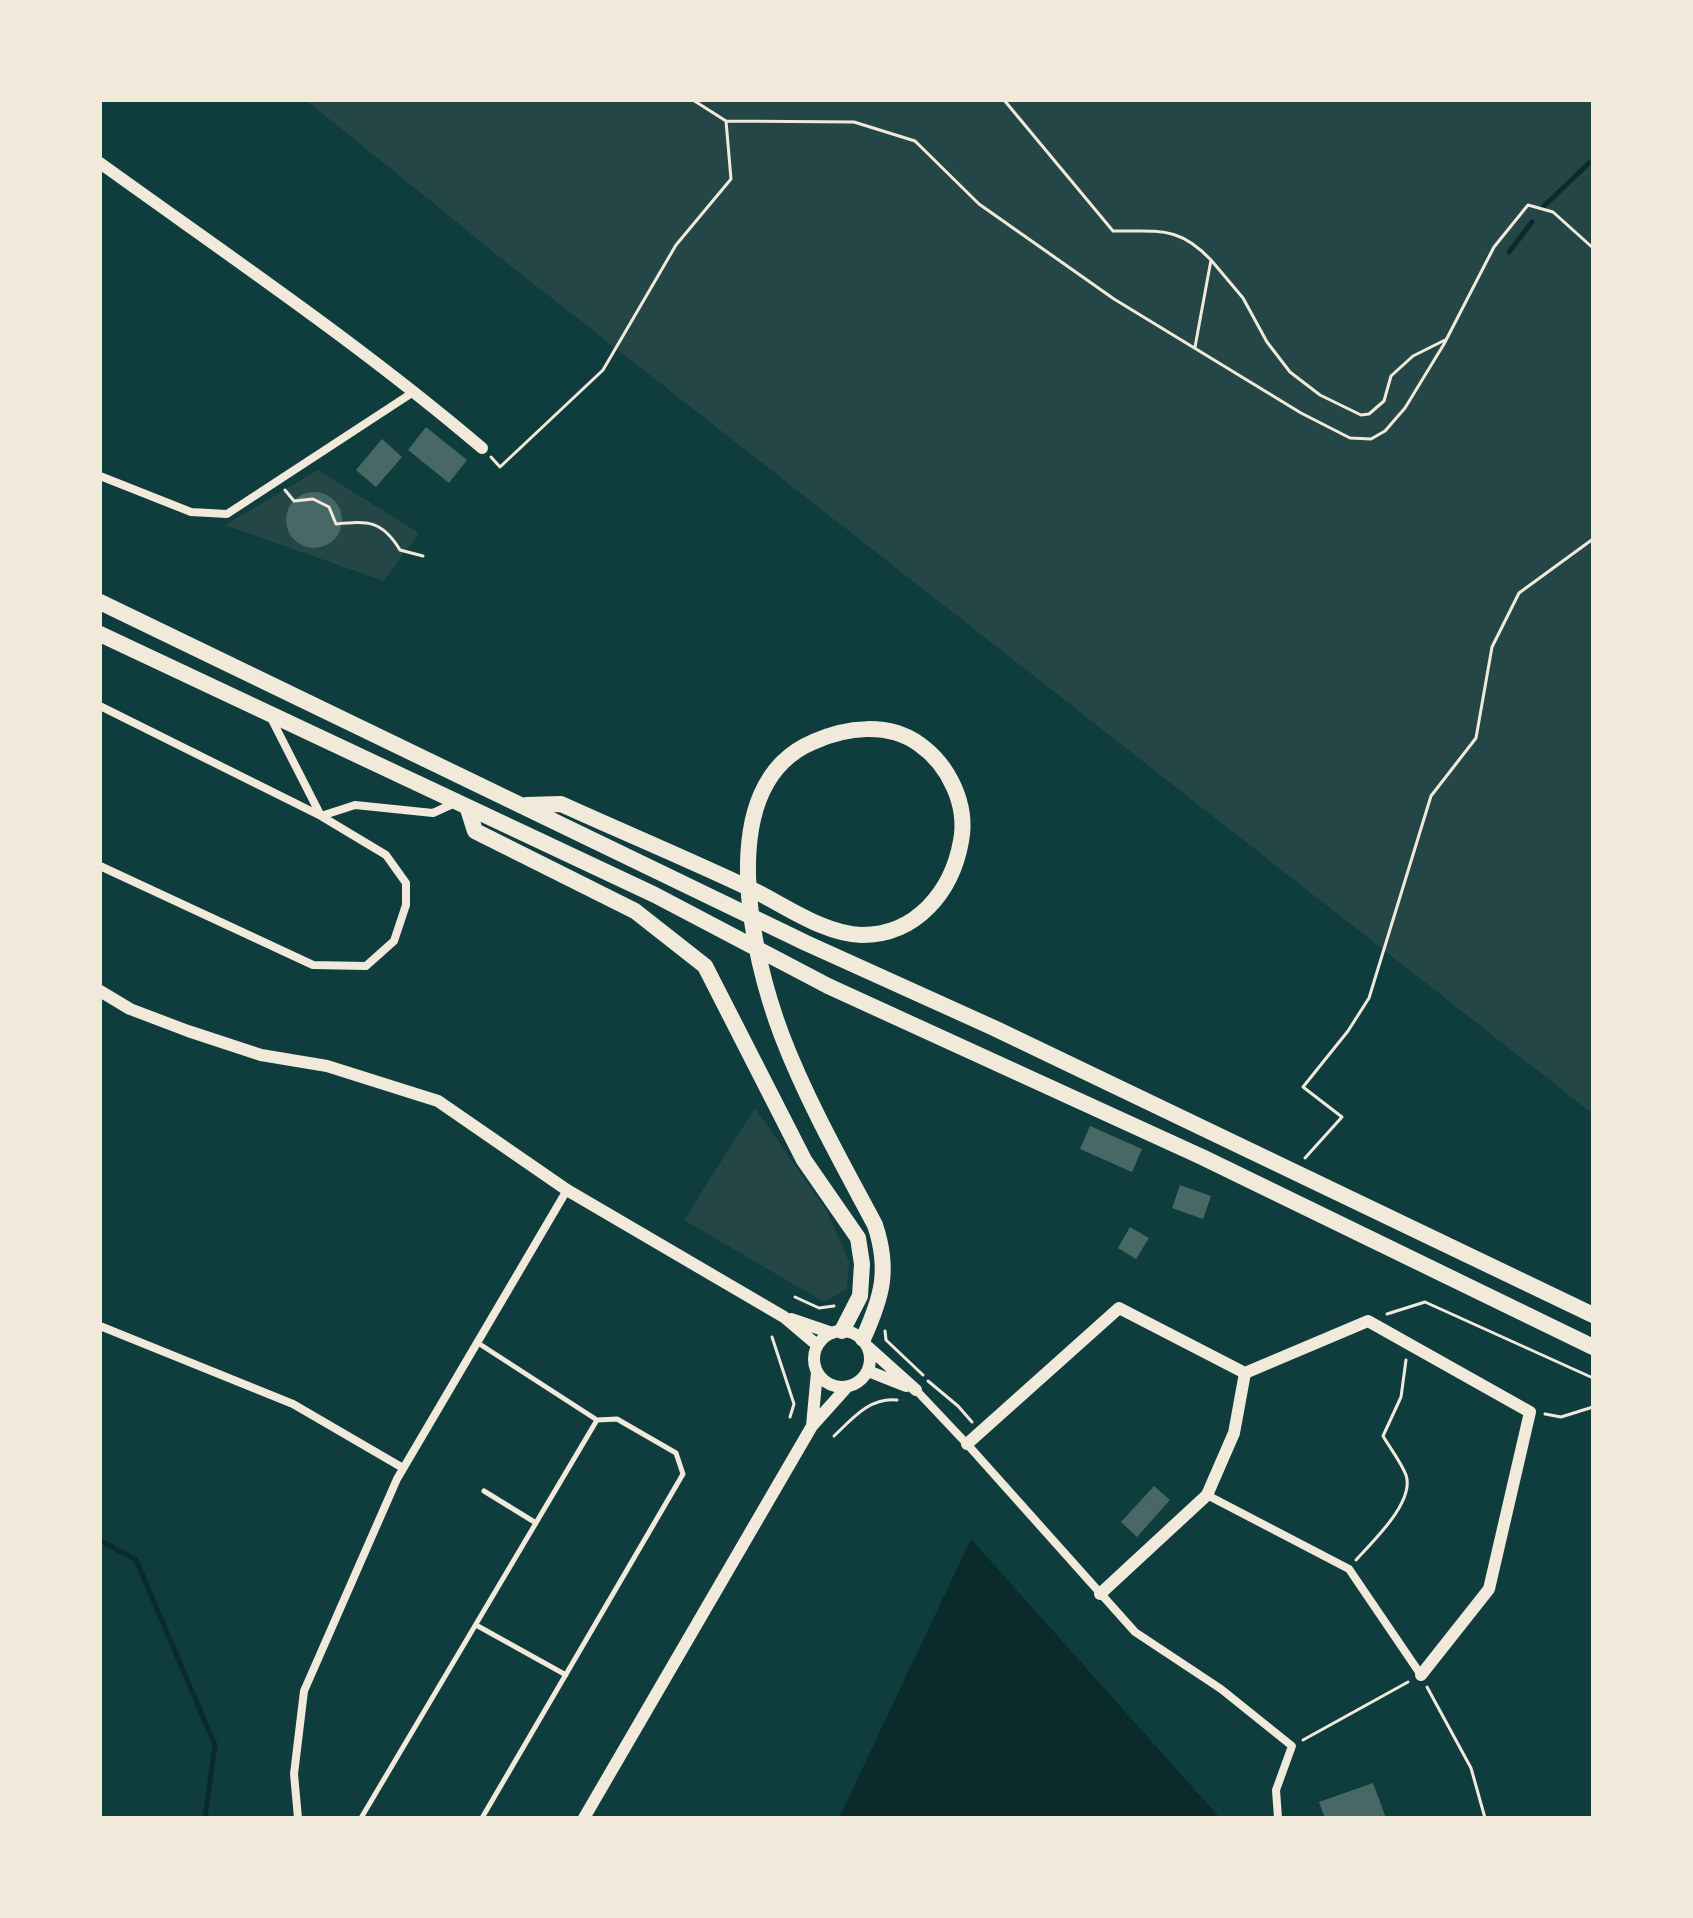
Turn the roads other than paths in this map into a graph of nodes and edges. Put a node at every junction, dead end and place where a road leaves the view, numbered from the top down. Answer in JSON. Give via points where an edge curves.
{"nodes":[{"id":1,"x":100,"y":163,"type":"edge"},
{"id":2,"x":415,"y":391,"type":"junction"},
{"id":3,"x":482,"y":448,"type":"road end"},
{"id":4,"x":100,"y":476,"type":"edge"},
{"id":5,"x":100,"y":602,"type":"edge"},
{"id":6,"x":100,"y":634,"type":"edge"},
{"id":7,"x":100,"y":706,"type":"edge"},
{"id":8,"x":270,"y":715,"type":"junction"},
{"id":9,"x":520,"y":805,"type":"junction"},
{"id":10,"x":461,"y":806,"type":"junction"},
{"id":11,"x":321,"y":816,"type":"junction"},
{"id":12,"x":100,"y":866,"type":"edge"},
{"id":13,"x":100,"y":991,"type":"edge"},
{"id":14,"x":567,"y":1190,"type":"junction"},
{"id":15,"x":1593,"y":1315,"type":"edge"},
{"id":16,"x":784,"y":1317,"type":"junction"},
{"id":17,"x":100,"y":1326,"type":"edge"},
{"id":18,"x":837,"y":1332,"type":"junction"},
{"id":19,"x":477,"y":1342,"type":"junction"},
{"id":20,"x":865,"y":1343,"type":"junction"},
{"id":21,"x":817,"y":1345,"type":"junction"},
{"id":22,"x":1593,"y":1347,"type":"edge"},
{"id":23,"x":868,"y":1371,"type":"junction"},
{"id":24,"x":817,"y":1372,"type":"junction"},
{"id":25,"x":1245,"y":1373,"type":"junction"},
{"id":26,"x":847,"y":1387,"type":"junction"},
{"id":27,"x":916,"y":1390,"type":"junction"},
{"id":28,"x":597,"y":1420,"type":"junction"},
{"id":29,"x":812,"y":1426,"type":"junction"},
{"id":30,"x":967,"y":1444,"type":"junction"},
{"id":31,"x":403,"y":1468,"type":"junction"},
{"id":32,"x":484,"y":1491,"type":"dead end"},
{"id":33,"x":1207,"y":1495,"type":"junction"},
{"id":34,"x":536,"y":1523,"type":"junction"},
{"id":35,"x":1100,"y":1594,"type":"junction"},
{"id":36,"x":475,"y":1625,"type":"junction"},
{"id":37,"x":566,"y":1675,"type":"junction"},
{"id":38,"x":1421,"y":1675,"type":"joint"},
{"id":39,"x":298,"y":1818,"type":"edge"},
{"id":40,"x":361,"y":1818,"type":"edge"},
{"id":41,"x":482,"y":1818,"type":"edge"},
{"id":42,"x":584,"y":1818,"type":"edge"},
{"id":43,"x":1278,"y":1818,"type":"edge"}],
"edges":[{"from":1,"to":2,"type":"street"},
{"from":2,"to":3,"type":"street"},
{"from":2,"to":4,"type":"street","via":[[227,514],[191,512]]},
{"from":5,"to":9,"type":"main road"},
{"from":6,"to":8,"type":"main road"},
{"from":7,"to":11,"type":"street"},
{"from":8,"to":10,"type":"main road"},
{"from":8,"to":11,"type":"street"},
{"from":9,"to":15,"type":"main road"},
{"from":9,"to":20,"type":"main road","via":[[561,804],[837,931],[876,934],[916,918],[946,887],[962,840],[962,819],[942,764],[918,743],[892,731],[860,729],[810,742],[787,757],[767,781],[754,810],[749,848],[750,901],[765,983],[799,1078],[883,1248],[884,1276]]},
{"from":10,"to":11,"type":"street","via":[[433,813],[355,805]]},
{"from":10,"to":18,"type":"main road","via":[[475,831],[635,911],[705,966],[804,1160],[858,1238],[860,1296]]},
{"from":10,"to":22,"type":"main road","via":[[655,895],[828,986],[1202,1157]]},
{"from":11,"to":12,"type":"street","via":[[386,855],[406,883],[406,905],[394,941],[366,966],[313,965]]},
{"from":13,"to":14,"type":"street","via":[[130,1009],[261,1055],[327,1066],[438,1101]]},
{"from":14,"to":16,"type":"street"},
{"from":14,"to":19,"type":"street"},
{"from":16,"to":18,"type":"street"},
{"from":16,"to":21,"type":"street"},
{"from":17,"to":31,"type":"street","via":[[293,1404]]},
{"from":18,"to":20,"type":"street","via":[[849,1332]]},
{"from":18,"to":21,"type":"street"},
{"from":19,"to":28,"type":"lane"},
{"from":19,"to":31,"type":"street"},
{"from":20,"to":23,"type":"street"},
{"from":20,"to":27,"type":"street"},
{"from":21,"to":24,"type":"street"},
{"from":23,"to":26,"type":"street"},
{"from":23,"to":27,"type":"street"},
{"from":24,"to":26,"type":"street","via":[[830,1385]]},
{"from":24,"to":29,"type":"street"},
{"from":25,"to":30,"type":"street","via":[[1119,1308]]},
{"from":25,"to":33,"type":"street","via":[[1234,1433]]},
{"from":25,"to":38,"type":"street","via":[[1368,1321],[1530,1412],[1489,1589]]},
{"from":26,"to":29,"type":"street"},
{"from":27,"to":30,"type":"street"},
{"from":28,"to":34,"type":"lane"},
{"from":28,"to":37,"type":"lane","via":[[617,1419],[676,1453],[683,1474]]},
{"from":29,"to":42,"type":"street"},
{"from":30,"to":35,"type":"street"},
{"from":31,"to":39,"type":"street","via":[[304,1691],[294,1774]]},
{"from":32,"to":34,"type":"lane"},
{"from":33,"to":35,"type":"street"},
{"from":33,"to":38,"type":"street","via":[[1349,1569]]},
{"from":34,"to":36,"type":"lane"},
{"from":35,"to":43,"type":"street","via":[[1135,1632],[1221,1689],[1292,1746],[1276,1790]]},
{"from":36,"to":37,"type":"lane"},
{"from":36,"to":40,"type":"lane"},
{"from":37,"to":41,"type":"lane"}]}
